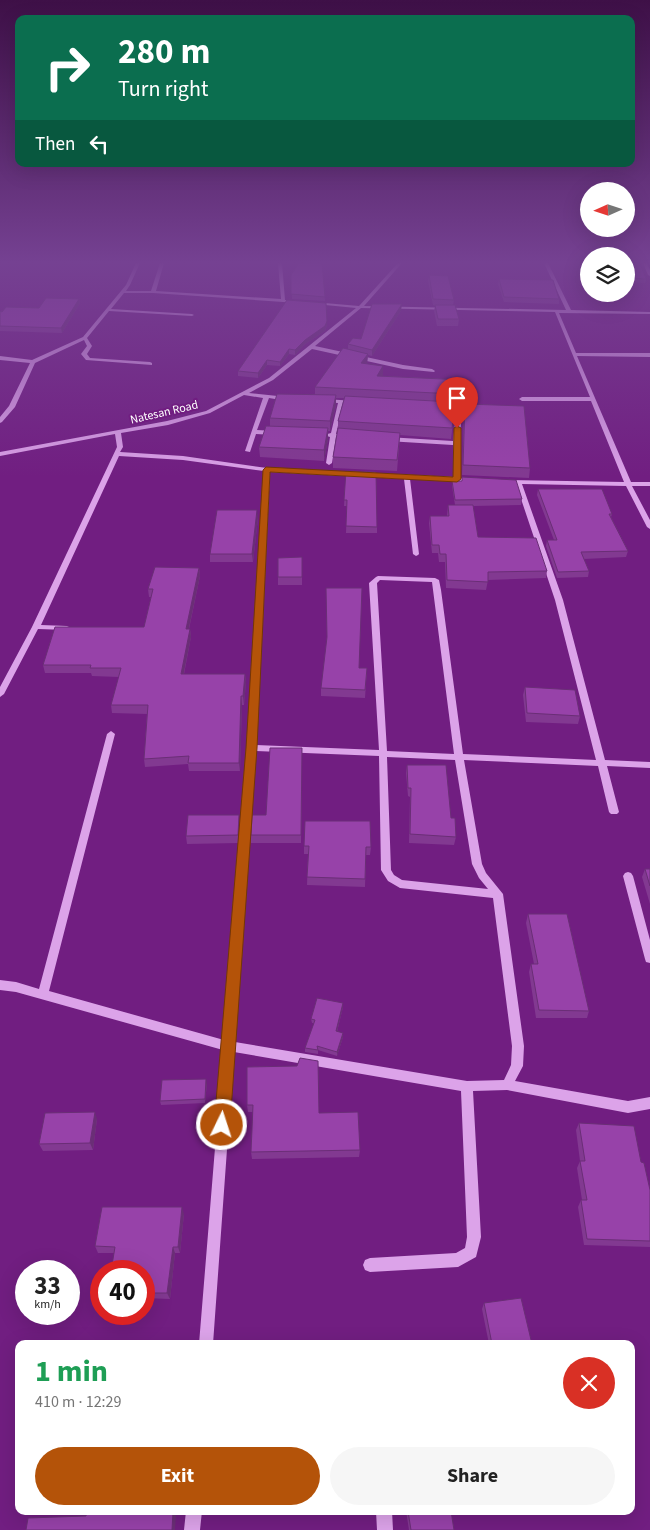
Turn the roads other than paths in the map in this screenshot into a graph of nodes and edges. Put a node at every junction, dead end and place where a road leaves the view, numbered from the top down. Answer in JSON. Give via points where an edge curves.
{"nodes":[{"id":1,"x":88,"y":334,"type":"edge"},
{"id":2,"x":326,"y":334,"type":"edge"},
{"id":3,"x":566,"y":334,"type":"edge"},
{"id":4,"x":85,"y":338,"type":"junction"},
{"id":5,"x":311,"y":347,"type":"junction"},
{"id":6,"x":574,"y":354,"type":"junction"},
{"id":7,"x":650,"y":356,"type":"edge"},
{"id":8,"x":0,"y":358,"type":"edge"},
{"id":9,"x":33,"y":362,"type":"junction"},
{"id":10,"x":150,"y":364,"type":"dead end"},
{"id":11,"x":432,"y":370,"type":"dead end"},
{"id":12,"x":245,"y":394,"type":"junction"},
{"id":13,"x":266,"y":398,"type":"junction"},
{"id":14,"x":295,"y":399,"type":"edge"},
{"id":15,"x":522,"y":399,"type":"dead end"},
{"id":16,"x":314,"y":400,"type":"edge"},
{"id":17,"x":593,"y":400,"type":"junction"},
{"id":18,"x":341,"y":402,"type":"junction"},
{"id":19,"x":361,"y":403,"type":"edge"},
{"id":20,"x":438,"y":406,"type":"edge"},
{"id":21,"x":0,"y":421,"type":"edge"},
{"id":22,"x":254,"y":432,"type":"junction"},
{"id":23,"x":118,"y":433,"type":"junction"},
{"id":24,"x":284,"y":433,"type":"edge"},
{"id":25,"x":324,"y":435,"type":"edge"},
{"id":26,"x":334,"y":435,"type":"junction"},
{"id":27,"x":352,"y":436,"type":"edge"},
{"id":28,"x":381,"y":438,"type":"edge"},
{"id":29,"x":456,"y":443,"type":"junction"},
{"id":30,"x":248,"y":450,"type":"dead end"},
{"id":31,"x":0,"y":454,"type":"edge"},
{"id":32,"x":116,"y":454,"type":"junction"},
{"id":33,"x":329,"y":463,"type":"dead end"},
{"id":34,"x":266,"y":470,"type":"junction"},
{"id":35,"x":407,"y":477,"type":"junction"},
{"id":36,"x":457,"y":479,"type":"junction"},
{"id":37,"x":483,"y":481,"type":"edge"},
{"id":38,"x":500,"y":481,"type":"edge"},
{"id":39,"x":518,"y":482,"type":"junction"},
{"id":40,"x":628,"y":483,"type":"junction"},
{"id":41,"x":650,"y":484,"type":"edge"},
{"id":42,"x":650,"y":526,"type":"edge"},
{"id":43,"x":416,"y":554,"type":"dead end"},
{"id":44,"x":36,"y":627,"type":"junction"},
{"id":45,"x":73,"y":628,"type":"edge"},
{"id":46,"x":0,"y":694,"type":"edge"},
{"id":47,"x":112,"y":734,"type":"dead end"},
{"id":48,"x":252,"y":748,"type":"junction"},
{"id":49,"x":383,"y":753,"type":"junction"},
{"id":50,"x":459,"y":756,"type":"junction"},
{"id":51,"x":602,"y":762,"type":"junction"},
{"id":52,"x":650,"y":765,"type":"edge"},
{"id":53,"x":614,"y":812,"type":"dead end"},
{"id":54,"x":628,"y":876,"type":"dead end"},
{"id":55,"x":498,"y":894,"type":"junction"},
{"id":56,"x":650,"y":958,"type":"edge"},
{"id":57,"x":0,"y":984,"type":"edge"},
{"id":58,"x":43,"y":994,"type":"junction"},
{"id":59,"x":228,"y":1046,"type":"junction"},
{"id":60,"x":507,"y":1085,"type":"junction"},
{"id":61,"x":467,"y":1086,"type":"junction"},
{"id":62,"x":649,"y":1107,"type":"edge"},
{"id":63,"x":370,"y":1265,"type":"dead end"},
{"id":64,"x":206,"y":1340,"type":"edge"},
{"id":65,"x":194,"y":1515,"type":"edge"},
{"id":66,"x":384,"y":1515,"type":"edge"},
{"id":67,"x":192,"y":1530,"type":"edge"},
{"id":68,"x":386,"y":1530,"type":"edge"}],
"edges":[{"from":1,"to":4,"type":"street"},
{"from":2,"to":5,"type":"street","name":"Natesan Road"},
{"from":3,"to":6,"type":"street"},
{"from":4,"to":9,"type":"street"},
{"from":4,"to":10,"type":"street","via":[[90,346],[84,354],[88,359]]},
{"from":5,"to":11,"type":"street"},
{"from":5,"to":12,"type":"street","name":"Natesan Road","via":[[271,379]]},
{"from":6,"to":7,"type":"street"},
{"from":6,"to":17,"type":"street"},
{"from":8,"to":9,"type":"street"},
{"from":9,"to":21,"type":"street","via":[[12,407]]},
{"from":12,"to":13,"type":"street"},
{"from":12,"to":23,"type":"street","name":"Natesan Road","via":[[188,419]]},
{"from":13,"to":14,"type":"street"},
{"from":13,"to":22,"type":"street"},
{"from":15,"to":17,"type":"street"},
{"from":16,"to":18,"type":"street"},
{"from":17,"to":40,"type":"street"},
{"from":18,"to":19,"type":"street"},
{"from":18,"to":26,"type":"street"},
{"from":20,"to":29,"type":"street","via":[[454,408],[459,414]]},
{"from":22,"to":24,"type":"street"},
{"from":22,"to":30,"type":"street"},
{"from":23,"to":31,"type":"street","name":"Natesan Road"},
{"from":23,"to":32,"type":"street","via":[[120,447]]},
{"from":25,"to":26,"type":"street"},
{"from":26,"to":27,"type":"street"},
{"from":26,"to":33,"type":"street"},
{"from":28,"to":29,"type":"street"},
{"from":29,"to":36,"type":"street"},
{"from":32,"to":34,"type":"street","via":[[183,458]]},
{"from":32,"to":44,"type":"street"},
{"from":34,"to":35,"type":"street"},
{"from":34,"to":48,"type":"street"},
{"from":35,"to":36,"type":"street"},
{"from":35,"to":43,"type":"street"},
{"from":36,"to":37,"type":"street"},
{"from":38,"to":39,"type":"street"},
{"from":39,"to":40,"type":"street"},
{"from":39,"to":51,"type":"street","via":[[560,600]]},
{"from":40,"to":41,"type":"street"},
{"from":40,"to":42,"type":"street"},
{"from":44,"to":45,"type":"street"},
{"from":44,"to":46,"type":"street"},
{"from":47,"to":58,"type":"street"},
{"from":48,"to":49,"type":"street"},
{"from":48,"to":59,"type":"street"},
{"from":49,"to":50,"type":"street"},
{"from":49,"to":50,"type":"street","via":[[373,582],[378,578],[388,578],[435,580]]},
{"from":49,"to":55,"type":"street","via":[[386,870],[391,878],[400,884]]},
{"from":50,"to":51,"type":"street"},
{"from":50,"to":55,"type":"street","via":[[477,864]]},
{"from":51,"to":52,"type":"street"},
{"from":51,"to":53,"type":"street"},
{"from":54,"to":56,"type":"street"},
{"from":55,"to":60,"type":"street","via":[[518,1046],[516,1066]]},
{"from":57,"to":58,"type":"street"},
{"from":58,"to":59,"type":"street"},
{"from":59,"to":61,"type":"street"},
{"from":59,"to":64,"type":"street"},
{"from":60,"to":61,"type":"street"},
{"from":60,"to":62,"type":"street","via":[[628,1107]]},
{"from":61,"to":63,"type":"street","via":[[474,1236],[470,1252],[458,1260]]},
{"from":65,"to":67,"type":"street"},
{"from":66,"to":68,"type":"street"}]}
